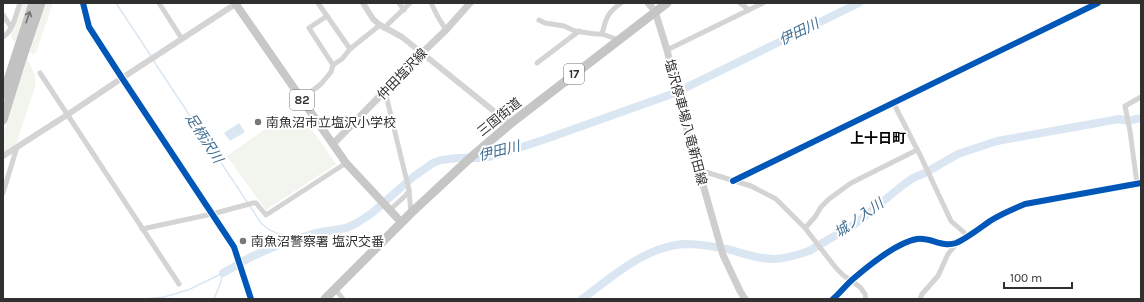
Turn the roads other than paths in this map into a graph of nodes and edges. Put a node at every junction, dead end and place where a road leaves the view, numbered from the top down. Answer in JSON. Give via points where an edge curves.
{"nodes":[{"id":1,"x":20,"y":3,"type":"edge"},
{"id":2,"x":33,"y":3,"type":"edge"},
{"id":3,"x":41,"y":3,"type":"edge"},
{"id":4,"x":83,"y":3,"type":"edge"},
{"id":5,"x":158,"y":3,"type":"edge"},
{"id":6,"x":236,"y":3,"type":"edge"},
{"id":7,"x":318,"y":3,"type":"edge"},
{"id":8,"x":363,"y":3,"type":"edge"},
{"id":9,"x":399,"y":3,"type":"edge"},
{"id":10,"x":410,"y":3,"type":"edge"},
{"id":11,"x":432,"y":3,"type":"edge"},
{"id":12,"x":470,"y":3,"type":"edge"},
{"id":13,"x":621,"y":3,"type":"edge"},
{"id":14,"x":648,"y":3,"type":"edge"},
{"id":15,"x":667,"y":3,"type":"edge"},
{"id":16,"x":740,"y":3,"type":"edge"},
{"id":17,"x":763,"y":3,"type":"edge"},
{"id":18,"x":1098,"y":3,"type":"edge"},
{"id":19,"x":404,"y":10,"type":"junction"},
{"id":20,"x":749,"y":10,"type":"junction"},
{"id":21,"x":656,"y":11,"type":"junction"},
{"id":22,"x":3,"y":15,"type":"edge"},
{"id":23,"x":327,"y":16,"type":"junction"},
{"id":24,"x":539,"y":20,"type":"dead end"},
{"id":25,"x":12,"y":27,"type":"junction"},
{"id":26,"x":382,"y":27,"type":"junction"},
{"id":27,"x":446,"y":30,"type":"junction"},
{"id":28,"x":579,"y":31,"type":"junction"},
{"id":29,"x":602,"y":34,"type":"junction"},
{"id":30,"x":3,"y":37,"type":"edge"},
{"id":31,"x":182,"y":39,"type":"junction"},
{"id":32,"x":618,"y":40,"type":"junction"},
{"id":33,"x":350,"y":49,"type":"junction"},
{"id":34,"x":667,"y":50,"type":"junction"},
{"id":35,"x":422,"y":53,"type":"junction"},
{"id":36,"x":19,"y":58,"type":"junction"},
{"id":37,"x":537,"y":62,"type":"dead end"},
{"id":38,"x":333,"y":65,"type":"junction"},
{"id":39,"x":40,"y":73,"type":"dead end"},
{"id":40,"x":122,"y":78,"type":"junction"},
{"id":41,"x":385,"y":91,"type":"junction"},
{"id":42,"x":3,"y":95,"type":"edge"},
{"id":43,"x":1141,"y":97,"type":"edge"},
{"id":44,"x":302,"y":99,"type":"junction"},
{"id":45,"x":893,"y":102,"type":"junction"},
{"id":46,"x":67,"y":115,"type":"junction"},
{"id":47,"x":3,"y":120,"type":"edge"},
{"id":48,"x":510,"y":124,"type":"junction"},
{"id":49,"x":333,"y":144,"type":"junction"},
{"id":50,"x":17,"y":147,"type":"junction"},
{"id":51,"x":918,"y":150,"type":"junction"},
{"id":52,"x":3,"y":156,"type":"edge"},
{"id":53,"x":346,"y":163,"type":"junction"},
{"id":54,"x":699,"y":170,"type":"junction"},
{"id":55,"x":734,"y":181,"type":"junction"},
{"id":56,"x":1139,"y":184,"type":"edge"},
{"id":57,"x":410,"y":190,"type":"junction"},
{"id":58,"x":3,"y":193,"type":"edge"},
{"id":59,"x":390,"y":210,"type":"junction"},
{"id":60,"x":411,"y":213,"type":"junction"},
{"id":61,"x":212,"y":214,"type":"junction"},
{"id":62,"x":401,"y":222,"type":"junction"},
{"id":63,"x":805,"y":228,"type":"junction"},
{"id":64,"x":142,"y":229,"type":"junction"},
{"id":65,"x":968,"y":236,"type":"junction"},
{"id":66,"x":957,"y":243,"type":"junction"},
{"id":67,"x":851,"y":280,"type":"junction"},
{"id":68,"x":179,"y":284,"type":"dead end"},
{"id":69,"x":335,"y":289,"type":"junction"},
{"id":70,"x":251,"y":299,"type":"edge"},
{"id":71,"x":325,"y":299,"type":"edge"},
{"id":72,"x":343,"y":299,"type":"edge"},
{"id":73,"x":745,"y":299,"type":"edge"},
{"id":74,"x":834,"y":299,"type":"edge"},
{"id":75,"x":866,"y":299,"type":"edge"},
{"id":76,"x":920,"y":299,"type":"edge"}],
"edges":[{"from":1,"to":25,"type":"street"},
{"from":36,"to":2,"type":"highway","one_way":true},
{"from":3,"to":36,"type":"highway"},
{"from":4,"to":40,"type":"street","via":[[89,27]]},
{"from":5,"to":31,"type":"street"},
{"from":6,"to":31,"type":"street"},
{"from":6,"to":44,"type":"main road","number":"82"},
{"from":7,"to":23,"type":"street"},
{"from":8,"to":26,"type":"street","via":[[373,19]]},
{"from":9,"to":19,"type":"street"},
{"from":10,"to":19,"type":"street"},
{"from":11,"to":27,"type":"street"},
{"from":12,"to":27,"type":"main road","name":"仲田塩沢線"},
{"from":13,"to":29,"type":"street","via":[[606,17]]},
{"from":14,"to":21,"type":"main road"},
{"from":15,"to":21,"type":"highway","name":"三国街道","number":"17"},
{"from":16,"to":20,"type":"street"},
{"from":17,"to":20,"type":"street"},
{"from":18,"to":45,"type":"street"},
{"from":19,"to":26,"type":"street"},
{"from":20,"to":34,"type":"street"},
{"from":21,"to":32,"type":"highway","name":"三国街道","number":"17"},
{"from":21,"to":34,"type":"main road","name":"塩沢停車場八竜新田線"},
{"from":22,"to":25,"type":"street"},
{"from":23,"to":33,"type":"street"},
{"from":23,"to":38,"type":"street","via":[[309,28]]},
{"from":24,"to":28,"type":"street"},
{"from":25,"to":30,"type":"street"},
{"from":26,"to":33,"type":"street"},
{"from":26,"to":35,"type":"street","via":[[402,37]]},
{"from":27,"to":35,"type":"main road","name":"仲田塩沢線"},
{"from":28,"to":29,"type":"street"},
{"from":28,"to":37,"type":"street"},
{"from":29,"to":32,"type":"street"},
{"from":31,"to":40,"type":"street"},
{"from":32,"to":48,"type":"highway","name":"三国街道","number":"17"},
{"from":33,"to":38,"type":"street"},
{"from":34,"to":54,"type":"main road","name":"塩沢停車場八竜新田線"},
{"from":35,"to":41,"type":"main road","name":"仲田塩沢線"},
{"from":35,"to":48,"type":"street"},
{"from":36,"to":42,"type":"highway"},
{"from":36,"to":47,"type":"highway"},
{"from":38,"to":44,"type":"street","via":[[331,72],[321,84]]},
{"from":39,"to":46,"type":"street"},
{"from":40,"to":46,"type":"street"},
{"from":40,"to":61,"type":"street"},
{"from":41,"to":49,"type":"main road","name":"仲田塩沢線"},
{"from":41,"to":57,"type":"street"},
{"from":43,"to":56,"type":"street","via":[[1125,106]]},
{"from":44,"to":49,"type":"main road","number":"82"},
{"from":45,"to":51,"type":"street"},
{"from":45,"to":55,"type":"street"},
{"from":46,"to":50,"type":"street"},
{"from":46,"to":64,"type":"street"},
{"from":48,"to":60,"type":"highway","name":"三国街道","number":"17"},
{"from":49,"to":53,"type":"main road","number":"82"},
{"from":50,"to":52,"type":"street"},
{"from":50,"to":58,"type":"street"},
{"from":51,"to":63,"type":"street","via":[[851,183],[829,199]]},
{"from":51,"to":65,"type":"street","via":[[951,221]]},
{"from":53,"to":59,"type":"main road","number":"82"},
{"from":53,"to":61,"type":"street","via":[[266,215],[256,203]]},
{"from":54,"to":55,"type":"street"},
{"from":54,"to":73,"type":"main road","name":"塩沢停車場八竜新田線","via":[[723,255]]},
{"from":55,"to":63,"type":"street","via":[[751,186],[776,199]]},
{"from":56,"to":65,"type":"street","via":[[1025,204],[1012,209]]},
{"from":57,"to":59,"type":"street"},
{"from":57,"to":60,"type":"street"},
{"from":59,"to":62,"type":"main road","number":"82"},
{"from":60,"to":62,"type":"highway","name":"三国街道","number":"17"},
{"from":61,"to":64,"type":"street"},
{"from":61,"to":70,"type":"street","via":[[234,247]]},
{"from":62,"to":69,"type":"highway","name":"三国街道","number":"17"},
{"from":63,"to":67,"type":"street","via":[[836,268]]},
{"from":64,"to":68,"type":"street"},
{"from":65,"to":66,"type":"street"},
{"from":66,"to":67,"type":"street","via":[[950,245],[917,239],[888,252]]},
{"from":66,"to":76,"type":"street","via":[[948,254],[938,276]]},
{"from":67,"to":74,"type":"street"},
{"from":67,"to":75,"type":"street","via":[[860,287]]},
{"from":69,"to":71,"type":"highway","name":"三国街道","number":"17"},
{"from":69,"to":72,"type":"street"}]}
